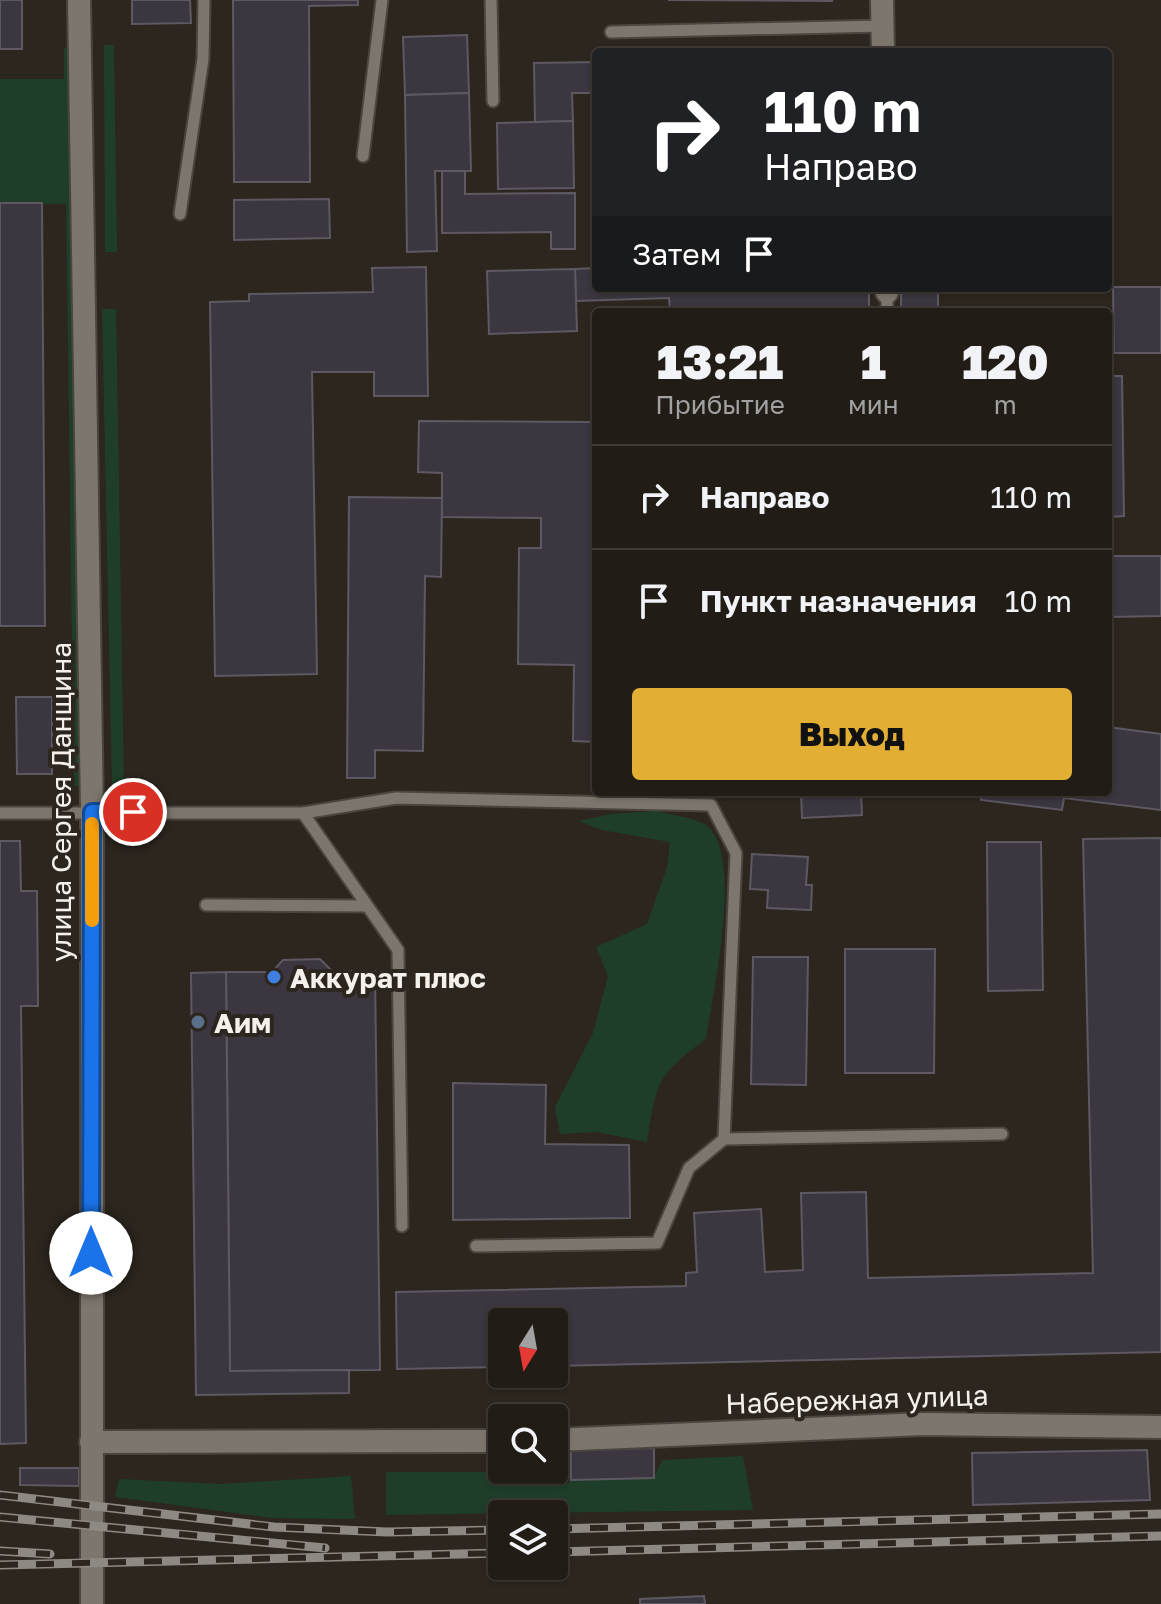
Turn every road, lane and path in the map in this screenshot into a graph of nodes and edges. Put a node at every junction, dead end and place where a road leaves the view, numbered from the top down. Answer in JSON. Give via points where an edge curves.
{"nodes":[{"id":1,"x":79,"y":0,"type":"edge"},
{"id":2,"x":204,"y":0,"type":"edge"},
{"id":3,"x":382,"y":0,"type":"edge"},
{"id":4,"x":491,"y":0,"type":"edge"},
{"id":5,"x":882,"y":0,"type":"edge"},
{"id":6,"x":882,"y":26,"type":"junction"},
{"id":7,"x":611,"y":32,"type":"dead end"},
{"id":8,"x":883,"y":48,"type":"edge"},
{"id":9,"x":493,"y":101,"type":"dead end"},
{"id":10,"x":363,"y":156,"type":"dead end"},
{"id":11,"x":180,"y":214,"type":"dead end"},
{"id":12,"x":92,"y":812,"type":"junction"},
{"id":13,"x":0,"y":813,"type":"edge"},
{"id":14,"x":303,"y":813,"type":"junction"},
{"id":15,"x":206,"y":905,"type":"dead end"},
{"id":16,"x":367,"y":906,"type":"junction"},
{"id":17,"x":1002,"y":1134,"type":"dead end"},
{"id":18,"x":724,"y":1139,"type":"junction"},
{"id":19,"x":402,"y":1226,"type":"dead end"},
{"id":20,"x":476,"y":1246,"type":"dead end"},
{"id":21,"x":1161,"y":1427,"type":"edge"},
{"id":22,"x":568,"y":1439,"type":"edge"},
{"id":23,"x":488,"y":1441,"type":"edge"},
{"id":24,"x":91,"y":1442,"type":"junction"},
{"id":25,"x":92,"y":1604,"type":"edge"}],
"edges":[{"from":1,"to":12,"type":"street","name":"улица Сергея Данщина"},
{"from":2,"to":11,"type":"lane","via":[[203,59]]},
{"from":3,"to":10,"type":"lane"},
{"from":4,"to":9,"type":"lane"},
{"from":5,"to":6,"type":"street"},
{"from":6,"to":7,"type":"lane"},
{"from":6,"to":8,"type":"street"},
{"from":12,"to":13,"type":"lane"},
{"from":12,"to":14,"type":"lane"},
{"from":12,"to":24,"type":"street","name":"улица Сергея Данщина"},
{"from":14,"to":16,"type":"lane"},
{"from":14,"to":18,"type":"lane","via":[[396,798],[711,805],[736,853]]},
{"from":15,"to":16,"type":"lane"},
{"from":16,"to":19,"type":"lane","via":[[398,950]]},
{"from":17,"to":18,"type":"lane"},
{"from":18,"to":20,"type":"lane","via":[[689,1168],[657,1243]]},
{"from":21,"to":22,"type":"street","name":"Набережная улица","via":[[923,1424]]},
{"from":23,"to":24,"type":"street"},
{"from":24,"to":25,"type":"street","name":"улица Сергея Данщина"}]}
